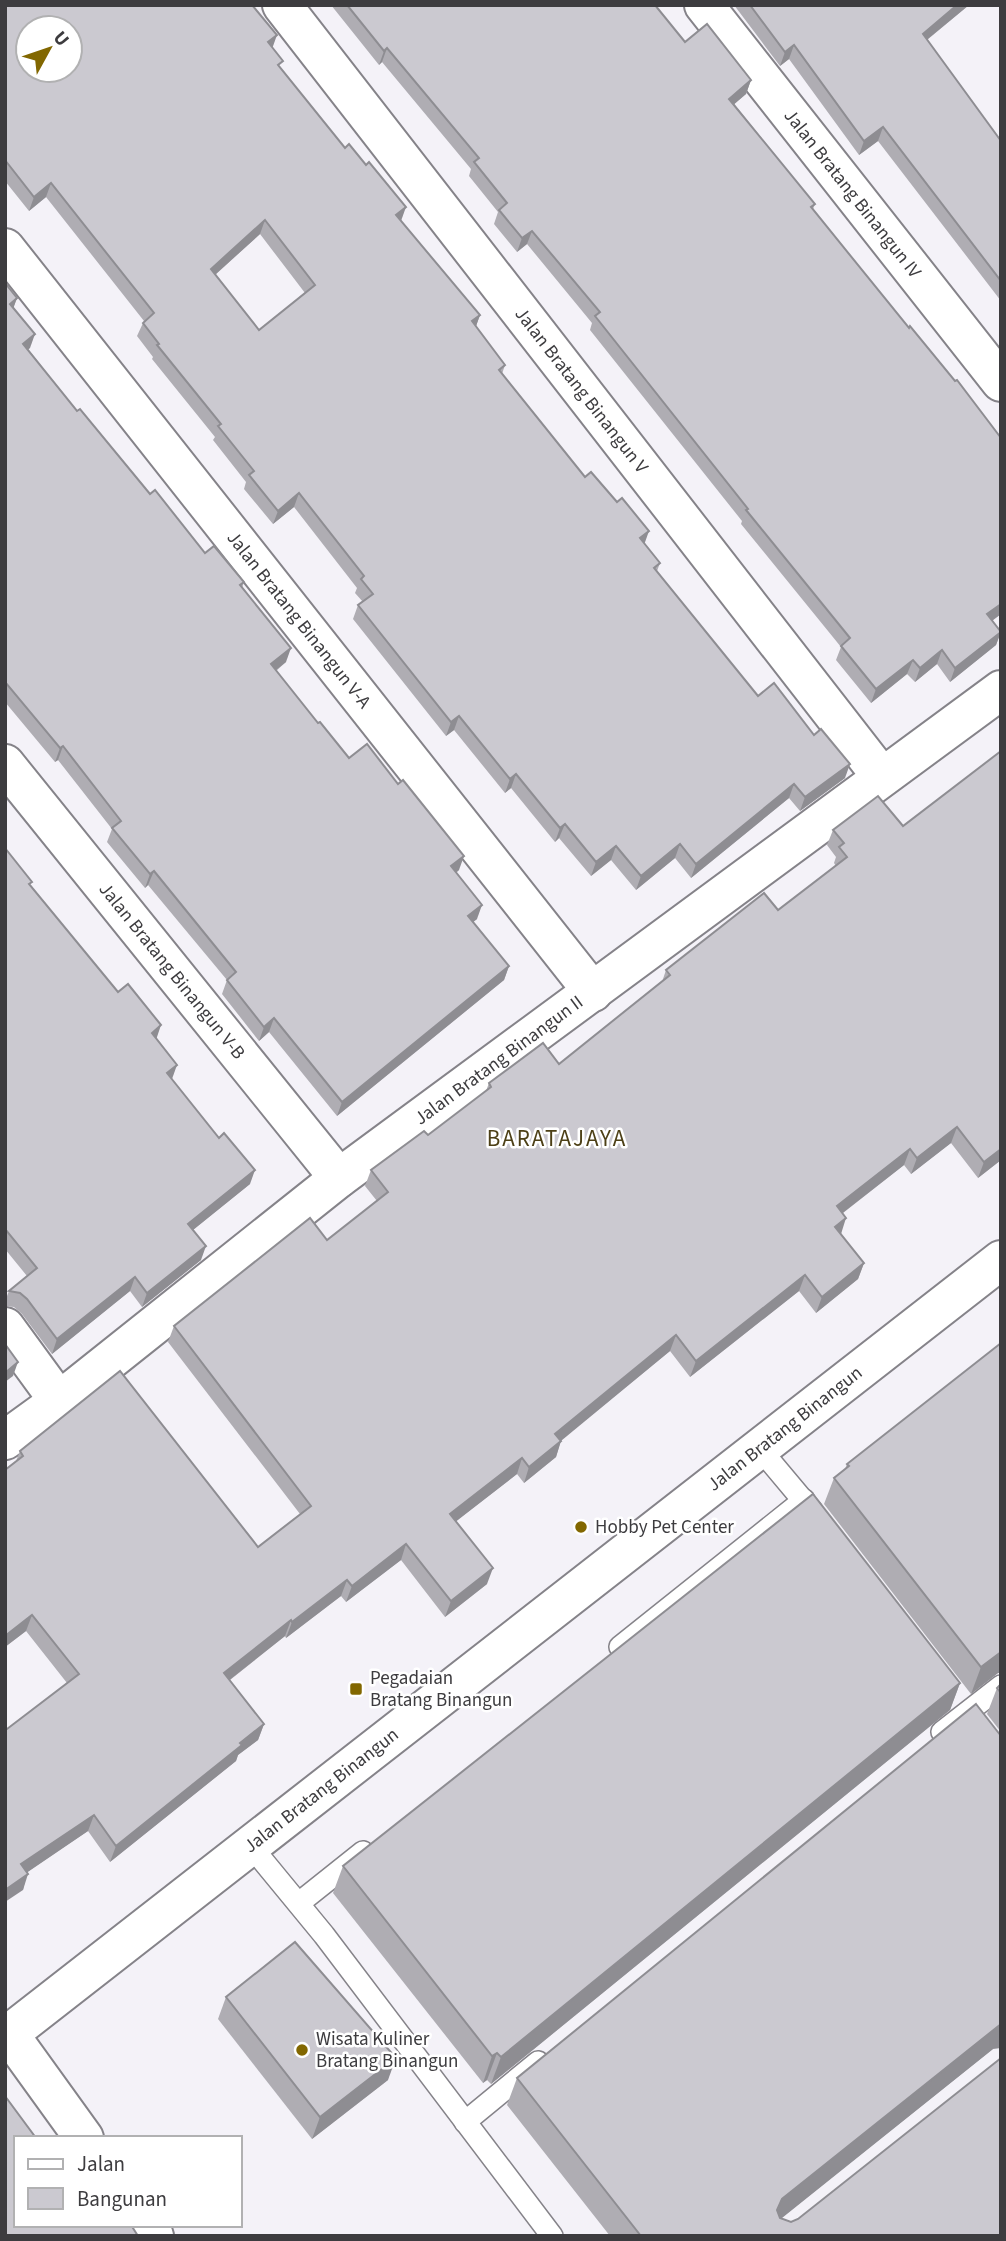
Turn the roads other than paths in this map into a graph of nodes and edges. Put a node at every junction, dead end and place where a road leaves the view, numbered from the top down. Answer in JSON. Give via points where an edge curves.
{"nodes":[{"id":1,"x":282,"y":5,"type":"edge"},
{"id":2,"x":704,"y":5,"type":"edge"},
{"id":3,"x":5,"y":248,"type":"edge"},
{"id":4,"x":1001,"y":382,"type":"edge"},
{"id":5,"x":1001,"y":690,"type":"edge"},
{"id":6,"x":5,"y":764,"type":"edge"},
{"id":7,"x":882,"y":776,"type":"junction"},
{"id":8,"x":593,"y":992,"type":"junction"},
{"id":9,"x":339,"y":1178,"type":"junction"},
{"id":10,"x":1001,"y":1260,"type":"edge"},
{"id":11,"x":5,"y":1327,"type":"edge"},
{"id":12,"x":59,"y":1401,"type":"junction"},
{"id":13,"x":5,"y":1440,"type":"edge"},
{"id":14,"x":760,"y":1449,"type":"junction"},
{"id":15,"x":804,"y":1500,"type":"junction"},
{"id":16,"x":828,"y":1531,"type":"edge"},
{"id":17,"x":600,"y":1663,"type":"edge"},
{"id":18,"x":1001,"y":1685,"type":"edge"},
{"id":19,"x":963,"y":1706,"type":"junction"},
{"id":20,"x":984,"y":1733,"type":"edge"},
{"id":21,"x":924,"y":1747,"type":"edge"},
{"id":22,"x":374,"y":1843,"type":"edge"},
{"id":23,"x":250,"y":1845,"type":"junction"},
{"id":24,"x":299,"y":1903,"type":"junction"},
{"id":25,"x":7,"y":2033,"type":"edge"},
{"id":26,"x":550,"y":2052,"type":"edge"},
{"id":27,"x":464,"y":2122,"type":"junction"},
{"id":28,"x":83,"y":2136,"type":"edge"},
{"id":29,"x":552,"y":2236,"type":"edge"}],
"edges":[{"from":1,"to":7,"type":"street","name":"Jalan Bratang Binangun V"},
{"from":2,"to":4,"type":"street","name":"Jalan Bratang Binangun IV"},
{"from":3,"to":8,"type":"street","name":"Jalan Bratang Binangun V-A"},
{"from":5,"to":7,"type":"street","name":"Jalan Bratang Binangun II"},
{"from":6,"to":9,"type":"street","name":"Jalan Bratang Binangun V-B"},
{"from":7,"to":8,"type":"street","name":"Jalan Bratang Binangun II"},
{"from":8,"to":9,"type":"street","name":"Jalan Bratang Binangun II"},
{"from":9,"to":12,"type":"street","name":"Jalan Bratang Binangun II"},
{"from":10,"to":14,"type":"street","name":"Jalan Bratang Binangun"},
{"from":11,"to":12,"type":"street"},
{"from":12,"to":13,"type":"street","name":"Jalan Bratang Binangun II"},
{"from":14,"to":15,"type":"lane"},
{"from":14,"to":23,"type":"street","name":"Jalan Bratang Binangun"},
{"from":15,"to":16,"type":"lane"},
{"from":15,"to":17,"type":"lane"},
{"from":18,"to":19,"type":"lane"},
{"from":19,"to":20,"type":"lane"},
{"from":19,"to":21,"type":"lane"},
{"from":22,"to":24,"type":"lane"},
{"from":23,"to":24,"type":"lane"},
{"from":23,"to":25,"type":"street","name":"Jalan Bratang Binangun"},
{"from":24,"to":27,"type":"lane"},
{"from":25,"to":28,"type":"street"},
{"from":26,"to":27,"type":"lane"},
{"from":27,"to":29,"type":"lane"}]}
